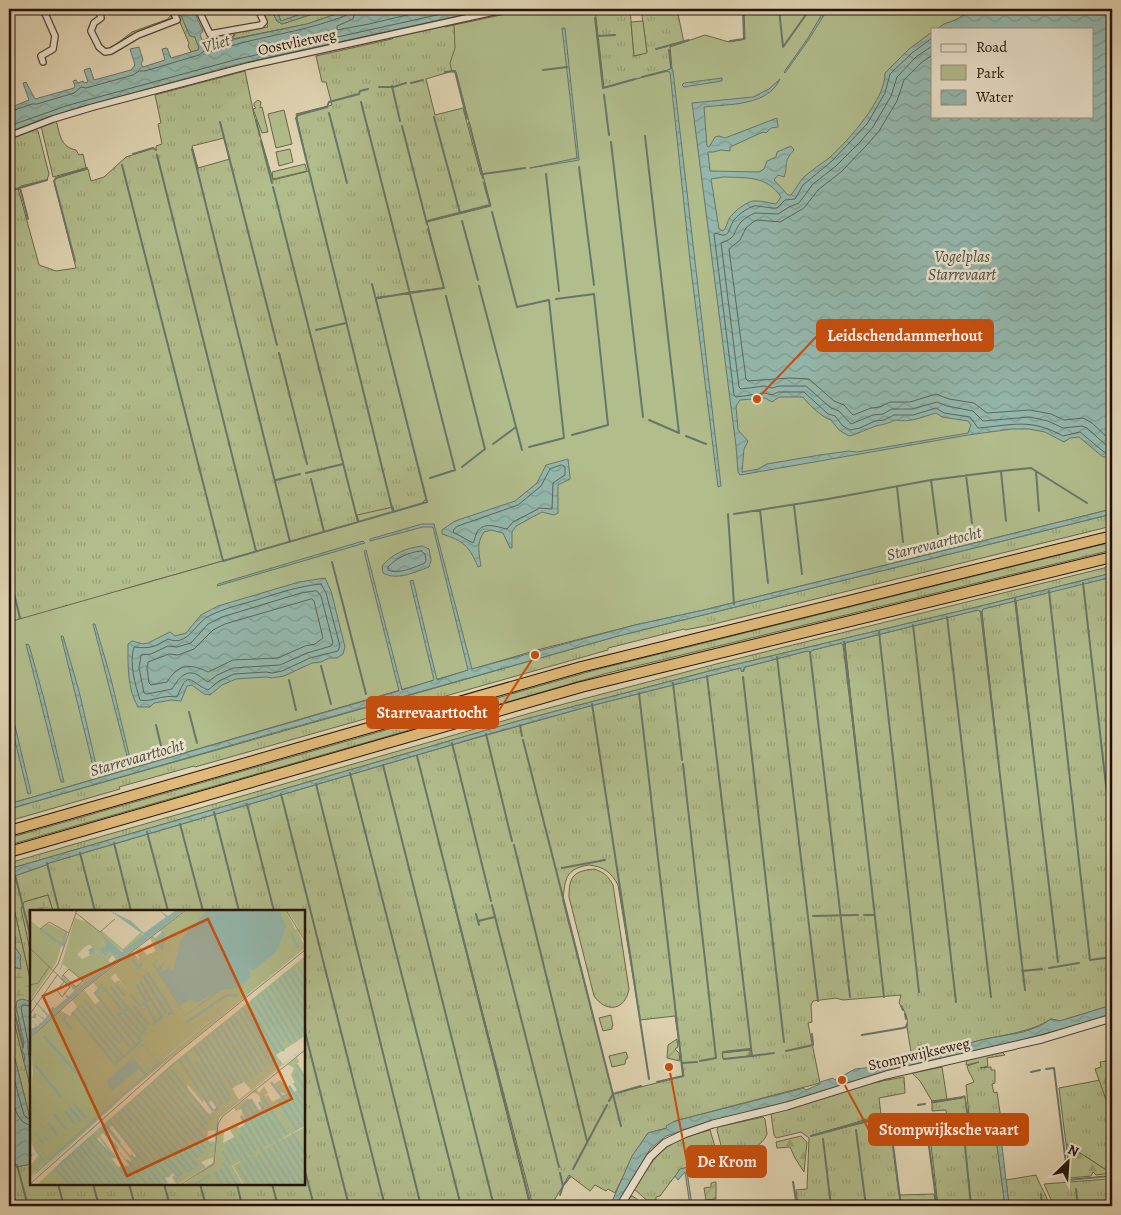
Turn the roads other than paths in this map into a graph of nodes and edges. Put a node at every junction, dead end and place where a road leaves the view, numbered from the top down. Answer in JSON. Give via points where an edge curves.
{"nodes":[{"id":1,"x":43,"y":9,"type":"edge"},
{"id":2,"x":99,"y":9,"type":"edge"},
{"id":3,"x":172,"y":9,"type":"edge"},
{"id":4,"x":198,"y":9,"type":"edge"},
{"id":5,"x":258,"y":9,"type":"edge"},
{"id":6,"x":507,"y":9,"type":"edge"},
{"id":7,"x":43,"y":62,"type":"dead end"},
{"id":8,"x":9,"y":136,"type":"edge"},
{"id":9,"x":1112,"y":536,"type":"edge"},
{"id":10,"x":1112,"y":557,"type":"edge"},
{"id":11,"x":9,"y":831,"type":"edge"},
{"id":12,"x":9,"y":852,"type":"edge"},
{"id":13,"x":1112,"y":1018,"type":"edge"},
{"id":14,"x":620,"y":1206,"type":"edge"}],
"edges":[{"from":1,"to":7,"type":"street","via":[[55,36],[53,50],[41,56]]},
{"from":2,"to":3,"type":"street","via":[[101,18],[91,30],[104,52],[177,20]]},
{"from":4,"to":5,"type":"street","via":[[210,34],[261,25],[264,22]]},
{"from":6,"to":8,"type":"street","name":"Oostvlietweg","via":[[248,66],[93,107]]},
{"from":9,"to":11,"type":"highway","via":[[581,667]]},
{"from":10,"to":12,"type":"highway","via":[[581,687]]},
{"from":13,"to":14,"type":"street","name":"Stompwijkseweg","via":[[1042,1039],[886,1075],[684,1134],[669,1140],[650,1157]]}]}
